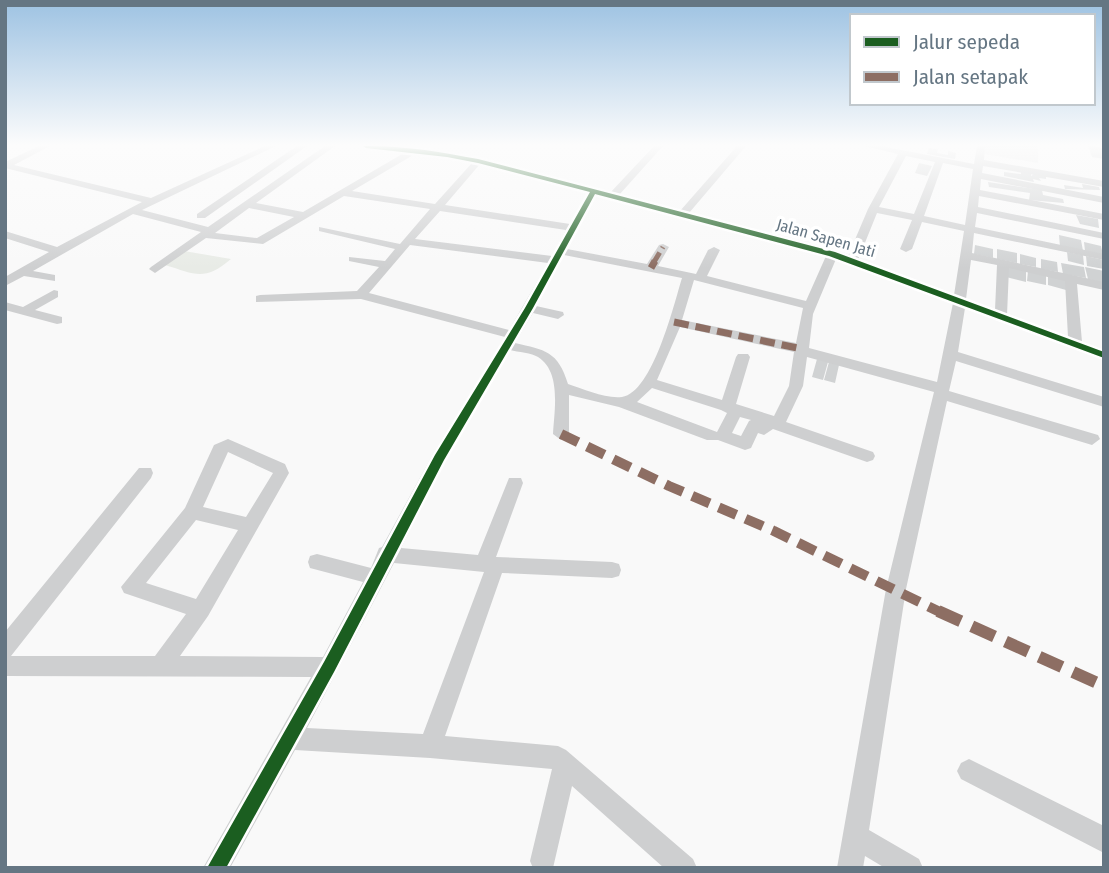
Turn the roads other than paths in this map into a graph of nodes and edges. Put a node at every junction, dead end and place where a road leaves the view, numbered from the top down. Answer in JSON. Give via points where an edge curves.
{"nodes":[{"id":1,"x":94,"y":187,"type":"edge"},
{"id":2,"x":183,"y":187,"type":"edge"},
{"id":3,"x":244,"y":187,"type":"edge"},
{"id":4,"x":274,"y":187,"type":"edge"},
{"id":5,"x":354,"y":187,"type":"edge"},
{"id":6,"x":455,"y":187,"type":"edge"},
{"id":7,"x":573,"y":187,"type":"edge"},
{"id":8,"x":621,"y":187,"type":"edge"},
{"id":9,"x":707,"y":187,"type":"edge"},
{"id":10,"x":885,"y":187,"type":"edge"},
{"id":11,"x":930,"y":187,"type":"edge"},
{"id":12,"x":975,"y":187,"type":"edge"},
{"id":13,"x":1051,"y":187,"type":"edge"},
{"id":14,"x":593,"y":192,"type":"junction"},
{"id":15,"x":974,"y":192,"type":"junction"},
{"id":16,"x":343,"y":193,"type":"junction"},
{"id":17,"x":612,"y":196,"type":"junction"},
{"id":18,"x":1104,"y":200,"type":"edge"},
{"id":19,"x":152,"y":201,"type":"junction"},
{"id":20,"x":248,"y":205,"type":"junction"},
{"id":21,"x":435,"y":209,"type":"junction"},
{"id":22,"x":873,"y":209,"type":"junction"},
{"id":23,"x":972,"y":209,"type":"junction"},
{"id":24,"x":131,"y":210,"type":"junction"},
{"id":25,"x":682,"y":215,"type":"junction"},
{"id":26,"x":201,"y":216,"type":"dead end"},
{"id":27,"x":307,"y":216,"type":"junction"},
{"id":28,"x":1104,"y":218,"type":"edge"},
{"id":29,"x":917,"y":220,"type":"junction"},
{"id":30,"x":572,"y":228,"type":"junction"},
{"id":31,"x":323,"y":229,"type":"dead end"},
{"id":32,"x":970,"y":229,"type":"junction"},
{"id":33,"x":208,"y":233,"type":"junction"},
{"id":34,"x":5,"y":234,"type":"edge"},
{"id":35,"x":1104,"y":236,"type":"edge"},
{"id":36,"x":407,"y":245,"type":"junction"},
{"id":37,"x":663,"y":247,"type":"dead end"},
{"id":38,"x":906,"y":248,"type":"dead end"},
{"id":39,"x":714,"y":250,"type":"dead end"},
{"id":40,"x":57,"y":251,"type":"junction"},
{"id":41,"x":832,"y":254,"type":"junction"},
{"id":42,"x":966,"y":255,"type":"junction"},
{"id":43,"x":556,"y":256,"type":"junction"},
{"id":44,"x":1104,"y":257,"type":"edge"},
{"id":45,"x":354,"y":259,"type":"dead end"},
{"id":46,"x":852,"y":260,"type":"junction"},
{"id":47,"x":1003,"y":263,"type":"junction"},
{"id":48,"x":389,"y":265,"type":"junction"},
{"id":49,"x":651,"y":268,"type":"junction"},
{"id":50,"x":155,"y":269,"type":"dead end"},
{"id":51,"x":22,"y":272,"type":"junction"},
{"id":52,"x":694,"y":277,"type":"junction"},
{"id":53,"x":51,"y":278,"type":"dead end"},
{"id":54,"x":1071,"y":278,"type":"junction"},
{"id":55,"x":5,"y":282,"type":"edge"},
{"id":56,"x":1104,"y":286,"type":"edge"},
{"id":57,"x":54,"y":294,"type":"dead end"},
{"id":58,"x":361,"y":295,"type":"junction"},
{"id":59,"x":260,"y":299,"type":"dead end"},
{"id":60,"x":960,"y":299,"type":"junction"},
{"id":61,"x":5,"y":306,"type":"edge"},
{"id":62,"x":811,"y":306,"type":"junction"},
{"id":63,"x":529,"y":308,"type":"junction"},
{"id":64,"x":25,"y":311,"type":"junction"},
{"id":65,"x":558,"y":315,"type":"dead end"},
{"id":66,"x":1000,"y":315,"type":"junction"},
{"id":67,"x":57,"y":320,"type":"dead end"},
{"id":68,"x":674,"y":322,"type":"junction"},
{"id":69,"x":509,"y":340,"type":"junction"},
{"id":70,"x":1075,"y":344,"type":"junction"},
{"id":71,"x":802,"y":350,"type":"junction"},
{"id":72,"x":951,"y":355,"type":"junction"},
{"id":73,"x":1104,"y":355,"type":"edge"},
{"id":74,"x":743,"y":357,"type":"dead end"},
{"id":75,"x":652,"y":383,"type":"junction"},
{"id":76,"x":563,"y":388,"type":"junction"},
{"id":77,"x":942,"y":391,"type":"junction"},
{"id":78,"x":621,"y":402,"type":"junction"},
{"id":79,"x":1104,"y":402,"type":"edge"},
{"id":80,"x":732,"y":409,"type":"junction"},
{"id":81,"x":771,"y":422,"type":"junction"},
{"id":82,"x":561,"y":434,"type":"dead end"},
{"id":83,"x":713,"y":436,"type":"dead end"},
{"id":84,"x":1092,"y":439,"type":"dead end"},
{"id":85,"x":867,"y":456,"type":"dead end"},
{"id":86,"x":145,"y":473,"type":"dead end"},
{"id":87,"x":515,"y":483,"type":"dead end"},
{"id":88,"x":192,"y":512,"type":"junction"},
{"id":89,"x":252,"y":526,"type":"junction"},
{"id":90,"x":386,"y":554,"type":"junction"},
{"id":91,"x":317,"y":562,"type":"dead end"},
{"id":92,"x":490,"y":564,"type":"junction"},
{"id":93,"x":612,"y":570,"type":"dead end"},
{"id":94,"x":374,"y":577,"type":"junction"},
{"id":95,"x":201,"y":610,"type":"junction"},
{"id":96,"x":5,"y":648,"type":"edge"},
{"id":97,"x":161,"y":665,"type":"junction"},
{"id":98,"x":5,"y":666,"type":"edge"},
{"id":99,"x":329,"y":667,"type":"junction"},
{"id":100,"x":289,"y":738,"type":"junction"},
{"id":101,"x":430,"y":746,"type":"junction"},
{"id":102,"x":565,"y":763,"type":"junction"},
{"id":103,"x":969,"y":771,"type":"dead end"},
{"id":104,"x":856,"y":837,"type":"junction"},
{"id":105,"x":1104,"y":839,"type":"edge"},
{"id":106,"x":543,"y":861,"type":"dead end"},
{"id":107,"x":216,"y":868,"type":"edge"},
{"id":108,"x":684,"y":868,"type":"edge"},
{"id":109,"x":849,"y":868,"type":"edge"},
{"id":110,"x":910,"y":868,"type":"edge"}],
"edges":[{"from":1,"to":19,"type":"street"},
{"from":2,"to":19,"type":"street"},
{"from":3,"to":26,"type":"street"},
{"from":4,"to":20,"type":"street"},
{"from":5,"to":16,"type":"street"},
{"from":6,"to":21,"type":"street"},
{"from":7,"to":14,"type":"street","name":"Jalan Sapen Jati"},
{"from":8,"to":17,"type":"street"},
{"from":9,"to":25,"type":"street"},
{"from":10,"to":22,"type":"street"},
{"from":11,"to":29,"type":"street"},
{"from":12,"to":15,"type":"street"},
{"from":13,"to":18,"type":"street"},
{"from":14,"to":17,"type":"street","name":"Jalan Sapen Jati"},
{"from":14,"to":30,"type":"street"},
{"from":15,"to":23,"type":"street"},
{"from":15,"to":28,"type":"street"},
{"from":16,"to":21,"type":"street"},
{"from":16,"to":27,"type":"street"},
{"from":17,"to":25,"type":"street","name":"Jalan Sapen Jati"},
{"from":19,"to":24,"type":"street"},
{"from":20,"to":27,"type":"street"},
{"from":20,"to":33,"type":"street"},
{"from":21,"to":30,"type":"street"},
{"from":21,"to":36,"type":"street"},
{"from":22,"to":29,"type":"street"},
{"from":22,"to":46,"type":"street"},
{"from":23,"to":32,"type":"street"},
{"from":23,"to":35,"type":"street"},
{"from":24,"to":33,"type":"street"},
{"from":24,"to":40,"type":"street"},
{"from":25,"to":41,"type":"street","name":"Jalan Sapen Jati"},
{"from":27,"to":33,"type":"street","via":[[280,235],[256,243]]},
{"from":29,"to":32,"type":"street"},
{"from":29,"to":38,"type":"street"},
{"from":30,"to":43,"type":"street"},
{"from":31,"to":36,"type":"street"},
{"from":32,"to":42,"type":"street"},
{"from":32,"to":44,"type":"street"},
{"from":33,"to":50,"type":"street"},
{"from":34,"to":40,"type":"street"},
{"from":36,"to":43,"type":"street"},
{"from":36,"to":48,"type":"street"},
{"from":37,"to":49,"type":"street"},
{"from":39,"to":52,"type":"street"},
{"from":40,"to":51,"type":"street"},
{"from":41,"to":46,"type":"street","name":"Jalan Sapen Jati"},
{"from":41,"to":62,"type":"street"},
{"from":42,"to":47,"type":"street"},
{"from":42,"to":60,"type":"street"},
{"from":43,"to":49,"type":"street"},
{"from":43,"to":63,"type":"street"},
{"from":45,"to":48,"type":"street"},
{"from":46,"to":60,"type":"street","name":"Jalan Sapen Jati"},
{"from":47,"to":54,"type":"street"},
{"from":47,"to":66,"type":"street"},
{"from":48,"to":58,"type":"street"},
{"from":49,"to":52,"type":"street"},
{"from":51,"to":53,"type":"street"},
{"from":51,"to":55,"type":"street"},
{"from":52,"to":62,"type":"street"},
{"from":52,"to":68,"type":"street"},
{"from":54,"to":56,"type":"street"},
{"from":54,"to":70,"type":"street"},
{"from":57,"to":64,"type":"street"},
{"from":58,"to":59,"type":"street"},
{"from":58,"to":69,"type":"street"},
{"from":60,"to":66,"type":"street","name":"Jalan Sapen Jati"},
{"from":60,"to":72,"type":"street"},
{"from":61,"to":64,"type":"street"},
{"from":62,"to":71,"type":"street"},
{"from":63,"to":65,"type":"street"},
{"from":63,"to":69,"type":"street"},
{"from":64,"to":67,"type":"street"},
{"from":66,"to":70,"type":"street","name":"Jalan Sapen Jati"},
{"from":68,"to":71,"type":"street"},
{"from":68,"to":75,"type":"street"},
{"from":69,"to":76,"type":"street","via":[[545,356]]},
{"from":69,"to":90,"type":"street"},
{"from":70,"to":73,"type":"street","name":"Jalan Sapen Jati"},
{"from":71,"to":77,"type":"street"},
{"from":71,"to":81,"type":"street","via":[[796,386],[778,422]]},
{"from":72,"to":77,"type":"street"},
{"from":72,"to":79,"type":"street"},
{"from":74,"to":80,"type":"street"},
{"from":75,"to":78,"type":"street","via":[[636,398]]},
{"from":75,"to":80,"type":"street"},
{"from":76,"to":78,"type":"street"},
{"from":76,"to":82,"type":"street"},
{"from":77,"to":84,"type":"street"},
{"from":77,"to":104,"type":"street","via":[[896,589]]},
{"from":78,"to":83,"type":"street"},
{"from":80,"to":81,"type":"street"},
{"from":80,"to":81,"type":"street","via":[[723,436],[745,444],[754,425],[764,429]]},
{"from":81,"to":85,"type":"street"},
{"from":86,"to":96,"type":"street"},
{"from":87,"to":92,"type":"street"},
{"from":88,"to":89,"type":"street"},
{"from":88,"to":89,"type":"street","via":[[220,449],[228,445],[281,471]]},
{"from":88,"to":95,"type":"street","via":[[131,587]]},
{"from":89,"to":95,"type":"street"},
{"from":90,"to":92,"type":"street"},
{"from":90,"to":94,"type":"street"},
{"from":91,"to":94,"type":"street"},
{"from":92,"to":93,"type":"street"},
{"from":92,"to":101,"type":"street"},
{"from":94,"to":99,"type":"street"},
{"from":95,"to":97,"type":"street"},
{"from":97,"to":98,"type":"street"},
{"from":97,"to":99,"type":"street"},
{"from":99,"to":100,"type":"street"},
{"from":100,"to":101,"type":"street"},
{"from":100,"to":107,"type":"street"},
{"from":101,"to":102,"type":"street","via":[[547,757]]},
{"from":102,"to":106,"type":"street"},
{"from":102,"to":108,"type":"street"},
{"from":103,"to":105,"type":"street"},
{"from":104,"to":109,"type":"street"},
{"from":104,"to":110,"type":"street"}]}
